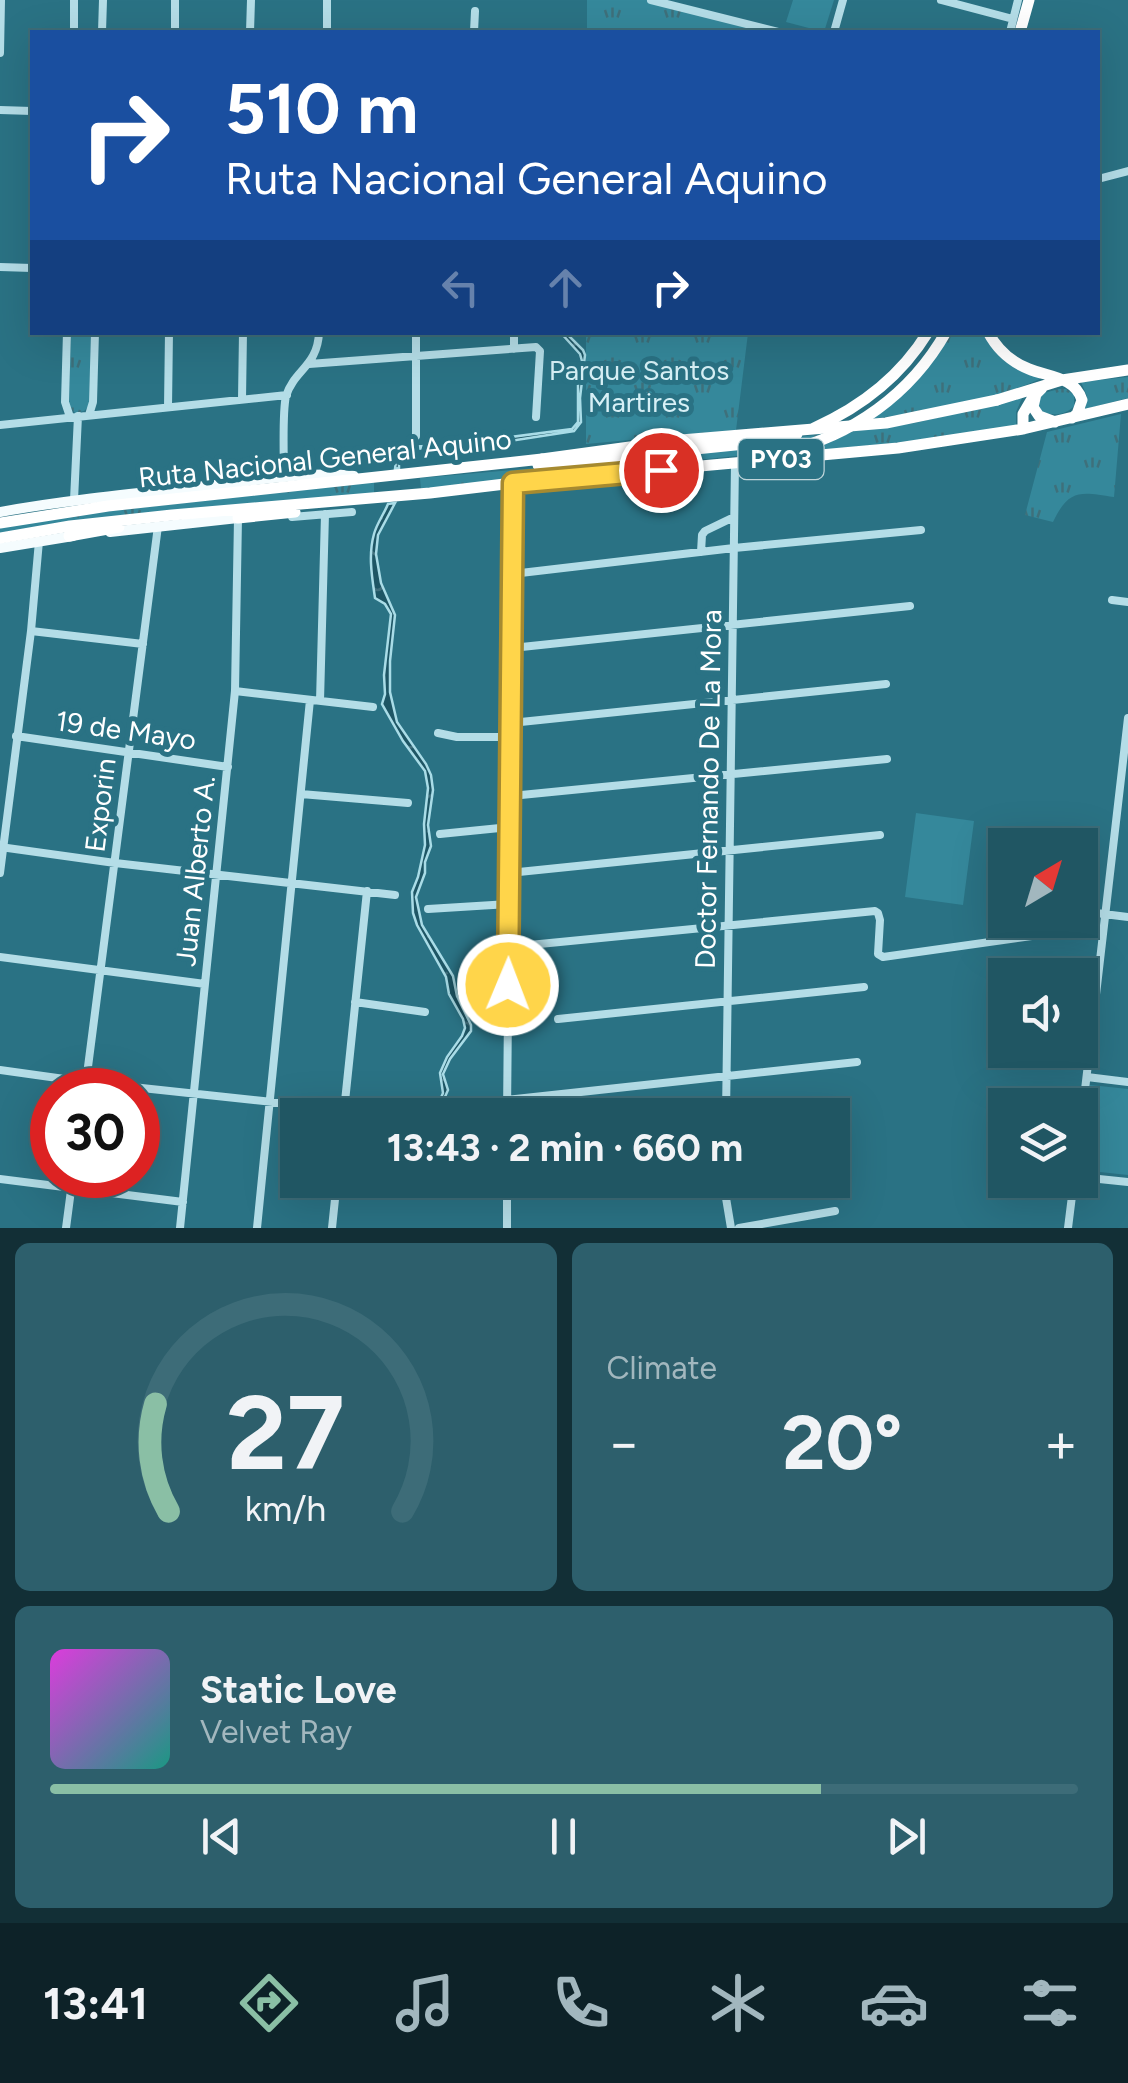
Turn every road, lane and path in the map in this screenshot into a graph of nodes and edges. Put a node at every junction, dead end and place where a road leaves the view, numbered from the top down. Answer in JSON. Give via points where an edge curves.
{"nodes":[{"id":1,"x":1,"y":0,"type":"edge"},
{"id":2,"x":74,"y":0,"type":"edge"},
{"id":3,"x":103,"y":0,"type":"edge"},
{"id":4,"x":176,"y":0,"type":"edge"},
{"id":5,"x":251,"y":0,"type":"edge"},
{"id":6,"x":327,"y":0,"type":"edge"},
{"id":7,"x":651,"y":0,"type":"edge"},
{"id":8,"x":843,"y":0,"type":"edge"},
{"id":9,"x":941,"y":0,"type":"edge"},
{"id":10,"x":1018,"y":0,"type":"edge"},
{"id":11,"x":1029,"y":0,"type":"edge"},
{"id":12,"x":672,"y":3,"type":"edge"},
{"id":13,"x":475,"y":11,"type":"dead end"},
{"id":14,"x":1013,"y":19,"type":"junction"},
{"id":15,"x":74,"y":30,"type":"edge"},
{"id":16,"x":102,"y":30,"type":"edge"},
{"id":17,"x":175,"y":30,"type":"edge"},
{"id":18,"x":250,"y":30,"type":"edge"},
{"id":19,"x":326,"y":30,"type":"edge"},
{"id":20,"x":474,"y":30,"type":"edge"},
{"id":21,"x":771,"y":30,"type":"edge"},
{"id":22,"x":835,"y":30,"type":"edge"},
{"id":23,"x":1010,"y":30,"type":"edge"},
{"id":24,"x":1021,"y":30,"type":"edge"},
{"id":25,"x":0,"y":53,"type":"edge"},
{"id":26,"x":0,"y":110,"type":"edge"},
{"id":27,"x":30,"y":111,"type":"edge"},
{"id":28,"x":1128,"y":171,"type":"edge"},
{"id":29,"x":1100,"y":178,"type":"edge"},
{"id":30,"x":0,"y":267,"type":"edge"},
{"id":31,"x":30,"y":268,"type":"edge"},
{"id":32,"x":67,"y":335,"type":"edge"},
{"id":33,"x":95,"y":335,"type":"edge"},
{"id":34,"x":169,"y":335,"type":"edge"},
{"id":35,"x":243,"y":335,"type":"edge"},
{"id":36,"x":319,"y":335,"type":"edge"},
{"id":37,"x":416,"y":335,"type":"edge"},
{"id":38,"x":514,"y":335,"type":"edge"},
{"id":39,"x":926,"y":335,"type":"edge"},
{"id":40,"x":944,"y":335,"type":"edge"},
{"id":41,"x":990,"y":335,"type":"edge"},
{"id":42,"x":514,"y":349,"type":"junction"},
{"id":43,"x":416,"y":356,"type":"junction"},
{"id":44,"x":309,"y":364,"type":"junction"},
{"id":45,"x":1128,"y":370,"type":"edge"},
{"id":46,"x":1062,"y":380,"type":"junction"},
{"id":47,"x":1041,"y":390,"type":"junction"},
{"id":48,"x":287,"y":395,"type":"junction"},
{"id":49,"x":242,"y":399,"type":"junction"},
{"id":50,"x":1128,"y":404,"type":"edge"},
{"id":51,"x":168,"y":407,"type":"junction"},
{"id":52,"x":89,"y":415,"type":"junction"},
{"id":53,"x":74,"y":417,"type":"junction"},
{"id":54,"x":536,"y":417,"type":"dead end"},
{"id":55,"x":1072,"y":418,"type":"junction"},
{"id":56,"x":1054,"y":422,"type":"junction"},
{"id":57,"x":0,"y":424,"type":"edge"},
{"id":58,"x":1023,"y":429,"type":"junction"},
{"id":59,"x":416,"y":436,"type":"dead end"},
{"id":60,"x":737,"y":463,"type":"junction"},
{"id":61,"x":489,"y":466,"type":"junction"},
{"id":62,"x":284,"y":478,"type":"junction"},
{"id":63,"x":364,"y":479,"type":"junction"},
{"id":64,"x":513,"y":483,"type":"junction"},
{"id":65,"x":298,"y":486,"type":"junction"},
{"id":66,"x":181,"y":488,"type":"junction"},
{"id":67,"x":74,"y":500,"type":"junction"},
{"id":68,"x":338,"y":501,"type":"junction"},
{"id":69,"x":0,"y":512,"type":"edge"},
{"id":70,"x":352,"y":512,"type":"dead end"},
{"id":71,"x":326,"y":514,"type":"junction"},
{"id":72,"x":172,"y":515,"type":"junction"},
{"id":73,"x":734,"y":517,"type":"junction"},
{"id":74,"x":238,"y":520,"type":"junction"},
{"id":75,"x":0,"y":522,"type":"edge"},
{"id":76,"x":158,"y":526,"type":"junction"},
{"id":77,"x":920,"y":530,"type":"dead end"},
{"id":78,"x":69,"y":536,"type":"junction"},
{"id":79,"x":0,"y":538,"type":"edge"},
{"id":80,"x":39,"y":541,"type":"junction"},
{"id":81,"x":0,"y":548,"type":"edge"},
{"id":82,"x":734,"y":548,"type":"junction"},
{"id":83,"x":701,"y":552,"type":"junction"},
{"id":84,"x":512,"y":574,"type":"junction"},
{"id":85,"x":1112,"y":600,"type":"dead end"},
{"id":86,"x":1128,"y":602,"type":"edge"},
{"id":87,"x":910,"y":606,"type":"dead end"},
{"id":88,"x":732,"y":625,"type":"junction"},
{"id":89,"x":31,"y":631,"type":"junction"},
{"id":90,"x":142,"y":644,"type":"junction"},
{"id":91,"x":512,"y":648,"type":"junction"},
{"id":92,"x":886,"y":684,"type":"dead end"},
{"id":93,"x":236,"y":692,"type":"junction"},
{"id":94,"x":731,"y":700,"type":"junction"},
{"id":95,"x":315,"y":701,"type":"junction"},
{"id":96,"x":373,"y":708,"type":"dead end"},
{"id":97,"x":1128,"y":718,"type":"edge"},
{"id":98,"x":511,"y":723,"type":"junction"},
{"id":99,"x":438,"y":732,"type":"dead end"},
{"id":100,"x":1127,"y":735,"type":"edge"},
{"id":101,"x":16,"y":736,"type":"junction"},
{"id":102,"x":511,"y":737,"type":"junction"},
{"id":103,"x":130,"y":754,"type":"junction"},
{"id":104,"x":887,"y":759,"type":"dead end"},
{"id":105,"x":228,"y":767,"type":"junction"},
{"id":106,"x":730,"y":774,"type":"junction"},
{"id":107,"x":301,"y":794,"type":"junction"},
{"id":108,"x":510,"y":796,"type":"junction"},
{"id":109,"x":408,"y":803,"type":"dead end"},
{"id":110,"x":510,"y":827,"type":"junction"},
{"id":111,"x":440,"y":834,"type":"dead end"},
{"id":112,"x":880,"y":834,"type":"dead end"},
{"id":113,"x":2,"y":847,"type":"edge"},
{"id":114,"x":729,"y":850,"type":"junction"},
{"id":115,"x":116,"y":863,"type":"junction"},
{"id":116,"x":0,"y":873,"type":"edge"},
{"id":117,"x":509,"y":873,"type":"junction"},
{"id":118,"x":217,"y":874,"type":"junction"},
{"id":119,"x":292,"y":883,"type":"junction"},
{"id":120,"x":367,"y":892,"type":"junction"},
{"id":121,"x":395,"y":895,"type":"dead end"},
{"id":122,"x":508,"y":904,"type":"junction"},
{"id":123,"x":428,"y":909,"type":"dead end"},
{"id":124,"x":1098,"y":913,"type":"edge"},
{"id":125,"x":1105,"y":914,"type":"junction"},
{"id":126,"x":1128,"y":917,"type":"edge"},
{"id":127,"x":728,"y":926,"type":"junction"},
{"id":128,"x":1018,"y":938,"type":"edge"},
{"id":129,"x":509,"y":946,"type":"junction"},
{"id":130,"x":0,"y":957,"type":"edge"},
{"id":131,"x":101,"y":970,"type":"junction"},
{"id":132,"x":205,"y":984,"type":"junction"},
{"id":133,"x":864,"y":987,"type":"dead end"},
{"id":134,"x":727,"y":1000,"type":"junction"},
{"id":135,"x":356,"y":1002,"type":"junction"},
{"id":136,"x":425,"y":1012,"type":"dead end"},
{"id":137,"x":558,"y":1018,"type":"dead end"},
{"id":138,"x":856,"y":1062,"type":"dead end"},
{"id":139,"x":88,"y":1068,"type":"edge"},
{"id":140,"x":0,"y":1070,"type":"edge"},
{"id":141,"x":727,"y":1075,"type":"junction"},
{"id":142,"x":30,"y":1076,"type":"edge"},
{"id":143,"x":1087,"y":1078,"type":"junction"},
{"id":144,"x":1128,"y":1082,"type":"edge"},
{"id":145,"x":1086,"y":1088,"type":"edge"},
{"id":146,"x":160,"y":1091,"type":"edge"},
{"id":147,"x":194,"y":1094,"type":"junction"},
{"id":148,"x":346,"y":1098,"type":"edge"},
{"id":149,"x":507,"y":1098,"type":"edge"},
{"id":150,"x":525,"y":1098,"type":"edge"},
{"id":151,"x":726,"y":1098,"type":"edge"},
{"id":152,"x":269,"y":1102,"type":"junction"},
{"id":153,"x":280,"y":1103,"type":"edge"},
{"id":154,"x":0,"y":1179,"type":"edge"},
{"id":155,"x":1098,"y":1180,"type":"edge"},
{"id":156,"x":1128,"y":1182,"type":"edge"},
{"id":157,"x":30,"y":1183,"type":"edge"},
{"id":158,"x":70,"y":1198,"type":"edge"},
{"id":159,"x":151,"y":1198,"type":"edge"},
{"id":160,"x":335,"y":1198,"type":"edge"},
{"id":161,"x":507,"y":1198,"type":"edge"},
{"id":162,"x":725,"y":1198,"type":"edge"},
{"id":163,"x":1073,"y":1198,"type":"edge"},
{"id":164,"x":183,"y":1202,"type":"junction"},
{"id":165,"x":835,"y":1210,"type":"dead end"},
{"id":166,"x":66,"y":1228,"type":"edge"},
{"id":167,"x":180,"y":1228,"type":"edge"},
{"id":168,"x":256,"y":1228,"type":"edge"},
{"id":169,"x":332,"y":1228,"type":"edge"},
{"id":170,"x":507,"y":1228,"type":"edge"},
{"id":171,"x":731,"y":1228,"type":"edge"},
{"id":172,"x":740,"y":1228,"type":"edge"},
{"id":173,"x":1068,"y":1228,"type":"edge"}],
"edges":[{"from":1,"to":25,"type":"street"},
{"from":2,"to":15,"type":"street"},
{"from":3,"to":16,"type":"street"},
{"from":4,"to":17,"type":"street"},
{"from":5,"to":18,"type":"street"},
{"from":6,"to":19,"type":"street"},
{"from":7,"to":12,"type":"street"},
{"from":8,"to":22,"type":"street"},
{"from":9,"to":14,"type":"street"},
{"from":10,"to":14,"type":"street"},
{"from":11,"to":24,"type":"highway"},
{"from":12,"to":21,"type":"street"},
{"from":13,"to":20,"type":"street"},
{"from":14,"to":23,"type":"street"},
{"from":26,"to":27,"type":"street"},
{"from":28,"to":29,"type":"street"},
{"from":30,"to":31,"type":"street"},
{"from":32,"to":53,"type":"street","via":[[66,402]]},
{"from":33,"to":52,"type":"street"},
{"from":34,"to":51,"type":"street"},
{"from":35,"to":49,"type":"street"},
{"from":36,"to":44,"type":"street"},
{"from":37,"to":43,"type":"street"},
{"from":38,"to":42,"type":"street"},
{"from":39,"to":61,"type":"highway","number":"PY03","via":[[876,391],[795,435]]},
{"from":40,"to":60,"type":"highway","number":"PY03","via":[[909,382],[857,424],[804,447]]},
{"from":41,"to":46,"type":"highway","via":[[1010,358]]},
{"from":42,"to":43,"type":"street"},
{"from":42,"to":54,"type":"street","via":[[540,351]]},
{"from":43,"to":44,"type":"street"},
{"from":43,"to":59,"type":"street"},
{"from":44,"to":48,"type":"street"},
{"from":45,"to":46,"type":"highway","name":"Ruta Nacional General Aquino","number":"PY03"},
{"from":46,"to":47,"type":"highway","name":"Ruta Nacional General Aquino","number":"PY03"},
{"from":46,"to":55,"type":"highway","via":[[1082,400]]},
{"from":47,"to":56,"type":"highway","via":[[1035,412]]},
{"from":47,"to":58,"type":"highway","via":[[1025,408]]},
{"from":47,"to":61,"type":"highway","name":"Ruta Nacional General Aquino","number":"PY03","bridge":true,"via":[[886,423],[681,440]]},
{"from":48,"to":49,"type":"street"},
{"from":48,"to":62,"type":"street"},
{"from":49,"to":51,"type":"street"},
{"from":50,"to":55,"type":"highway","name":"Ruta Nacional General Aquino","number":"PY03"},
{"from":51,"to":52,"type":"street"},
{"from":52,"to":53,"type":"street"},
{"from":53,"to":57,"type":"street"},
{"from":53,"to":67,"type":"street"},
{"from":55,"to":56,"type":"highway","name":"Ruta Nacional General Aquino","number":"PY03"},
{"from":56,"to":58,"type":"highway","name":"Ruta Nacional General Aquino","number":"PY03"},
{"from":58,"to":60,"type":"highway","name":"Ruta Nacional General Aquino","number":"PY03"},
{"from":60,"to":64,"type":"highway","name":"Ruta Nacional General Aquino","number":"PY03"},
{"from":60,"to":73,"type":"street","name":"Doctor Fernando De La Mora"},
{"from":61,"to":63,"type":"highway","name":"Ruta Nacional General Aquino","number":"PY03"},
{"from":62,"to":63,"type":"main road","number":"PY03"},
{"from":62,"to":66,"type":"main road","number":"PY03"},
{"from":63,"to":65,"type":"highway","name":"Ruta Nacional General Aquino","number":"PY03"},
{"from":64,"to":68,"type":"highway","name":"Ruta Nacional General Aquino","number":"PY03"},
{"from":64,"to":84,"type":"street"},
{"from":65,"to":66,"type":"main road"},
{"from":65,"to":75,"type":"highway","name":"Ruta Nacional General Aquino","number":"PY03"},
{"from":66,"to":67,"type":"main road","number":"PY03"},
{"from":67,"to":69,"type":"main road","number":"PY03"},
{"from":68,"to":72,"type":"highway","name":"Ruta Nacional General Aquino","number":"PY03"},
{"from":68,"to":74,"type":"highway","number":"PY03"},
{"from":70,"to":71,"type":"street"},
{"from":71,"to":74,"type":"street"},
{"from":71,"to":95,"type":"street"},
{"from":72,"to":78,"type":"highway"},
{"from":72,"to":79,"type":"highway","name":"Ruta Nacional General Aquino","number":"PY03"},
{"from":73,"to":82,"type":"street","name":"Doctor Fernando De La Mora"},
{"from":73,"to":83,"type":"street","via":[[705,531]]},
{"from":74,"to":76,"type":"main road","number":"PY03"},
{"from":74,"to":93,"type":"street","name":"Juan Alberto A."},
{"from":76,"to":78,"type":"main road","number":"PY03"},
{"from":76,"to":90,"type":"street","name":"Exporin"},
{"from":77,"to":82,"type":"street"},
{"from":78,"to":80,"type":"main road","number":"PY03"},
{"from":80,"to":81,"type":"main road","number":"PY03"},
{"from":80,"to":89,"type":"street"},
{"from":82,"to":83,"type":"street"},
{"from":82,"to":88,"type":"street","name":"Doctor Fernando De La Mora"},
{"from":83,"to":84,"type":"street"},
{"from":84,"to":91,"type":"street"},
{"from":85,"to":86,"type":"street"},
{"from":87,"to":88,"type":"street"},
{"from":88,"to":91,"type":"street"},
{"from":88,"to":94,"type":"street","name":"Doctor Fernando De La Mora"},
{"from":89,"to":90,"type":"street"},
{"from":89,"to":101,"type":"street"},
{"from":90,"to":103,"type":"street","name":"Exporin"},
{"from":91,"to":98,"type":"street"},
{"from":92,"to":94,"type":"street"},
{"from":93,"to":95,"type":"street"},
{"from":93,"to":105,"type":"street","name":"Juan Alberto A."},
{"from":94,"to":98,"type":"street"},
{"from":94,"to":106,"type":"street","name":"Doctor Fernando De La Mora"},
{"from":95,"to":96,"type":"street"},
{"from":95,"to":107,"type":"street"},
{"from":97,"to":100,"type":"street"},
{"from":98,"to":102,"type":"street"},
{"from":99,"to":102,"type":"street"},
{"from":100,"to":125,"type":"street"},
{"from":101,"to":103,"type":"street","name":"19 de Mayo"},
{"from":101,"to":113,"type":"street"},
{"from":102,"to":108,"type":"street"},
{"from":103,"to":105,"type":"street","name":"19 de Mayo"},
{"from":103,"to":115,"type":"street","name":"Exporin"},
{"from":104,"to":106,"type":"street"},
{"from":105,"to":118,"type":"street","name":"Juan Alberto A."},
{"from":106,"to":108,"type":"street"},
{"from":106,"to":114,"type":"street","name":"Doctor Fernando De La Mora"},
{"from":107,"to":109,"type":"street"},
{"from":107,"to":119,"type":"street"},
{"from":108,"to":110,"type":"street"},
{"from":110,"to":111,"type":"street"},
{"from":110,"to":117,"type":"street"},
{"from":112,"to":114,"type":"street"},
{"from":113,"to":115,"type":"street"},
{"from":113,"to":116,"type":"street"},
{"from":114,"to":117,"type":"street"},
{"from":114,"to":127,"type":"street","name":"Doctor Fernando De La Mora"},
{"from":115,"to":118,"type":"street"},
{"from":115,"to":131,"type":"street","name":"Exporin"},
{"from":117,"to":122,"type":"street"},
{"from":118,"to":119,"type":"street"},
{"from":118,"to":132,"type":"street","name":"Juan Alberto A."},
{"from":119,"to":120,"type":"street"},
{"from":119,"to":152,"type":"street"},
{"from":120,"to":121,"type":"street"},
{"from":120,"to":135,"type":"street"},
{"from":122,"to":123,"type":"street"},
{"from":122,"to":129,"type":"street"},
{"from":124,"to":125,"type":"street"},
{"from":125,"to":126,"type":"street"},
{"from":125,"to":143,"type":"street"},
{"from":127,"to":128,"type":"street","via":[[875,911],[883,957]]},
{"from":127,"to":129,"type":"street"},
{"from":127,"to":134,"type":"street","name":"Doctor Fernando De La Mora"},
{"from":129,"to":149,"type":"street"},
{"from":130,"to":131,"type":"street"},
{"from":131,"to":132,"type":"street"},
{"from":131,"to":139,"type":"street","name":"Exporin"},
{"from":132,"to":147,"type":"street","name":"Juan Alberto A."},
{"from":133,"to":134,"type":"street"},
{"from":134,"to":137,"type":"street"},
{"from":134,"to":141,"type":"street","name":"Doctor Fernando De La Mora"},
{"from":135,"to":136,"type":"street"},
{"from":135,"to":148,"type":"street"},
{"from":138,"to":141,"type":"street"},
{"from":140,"to":142,"type":"street"},
{"from":141,"to":150,"type":"street"},
{"from":141,"to":151,"type":"street","name":"Doctor Fernando De La Mora"},
{"from":143,"to":144,"type":"street"},
{"from":143,"to":145,"type":"street"},
{"from":146,"to":147,"type":"street"},
{"from":147,"to":152,"type":"street"},
{"from":147,"to":164,"type":"street","name":"Juan Alberto A."},
{"from":152,"to":153,"type":"street"},
{"from":152,"to":168,"type":"street"},
{"from":154,"to":157,"type":"street"},
{"from":155,"to":156,"type":"street"},
{"from":158,"to":166,"type":"street"},
{"from":159,"to":164,"type":"street"},
{"from":160,"to":169,"type":"street"},
{"from":161,"to":170,"type":"street"},
{"from":162,"to":171,"type":"street"},
{"from":163,"to":173,"type":"street"},
{"from":164,"to":167,"type":"street","name":"Juan Alberto A."},
{"from":165,"to":172,"type":"street"}]}
